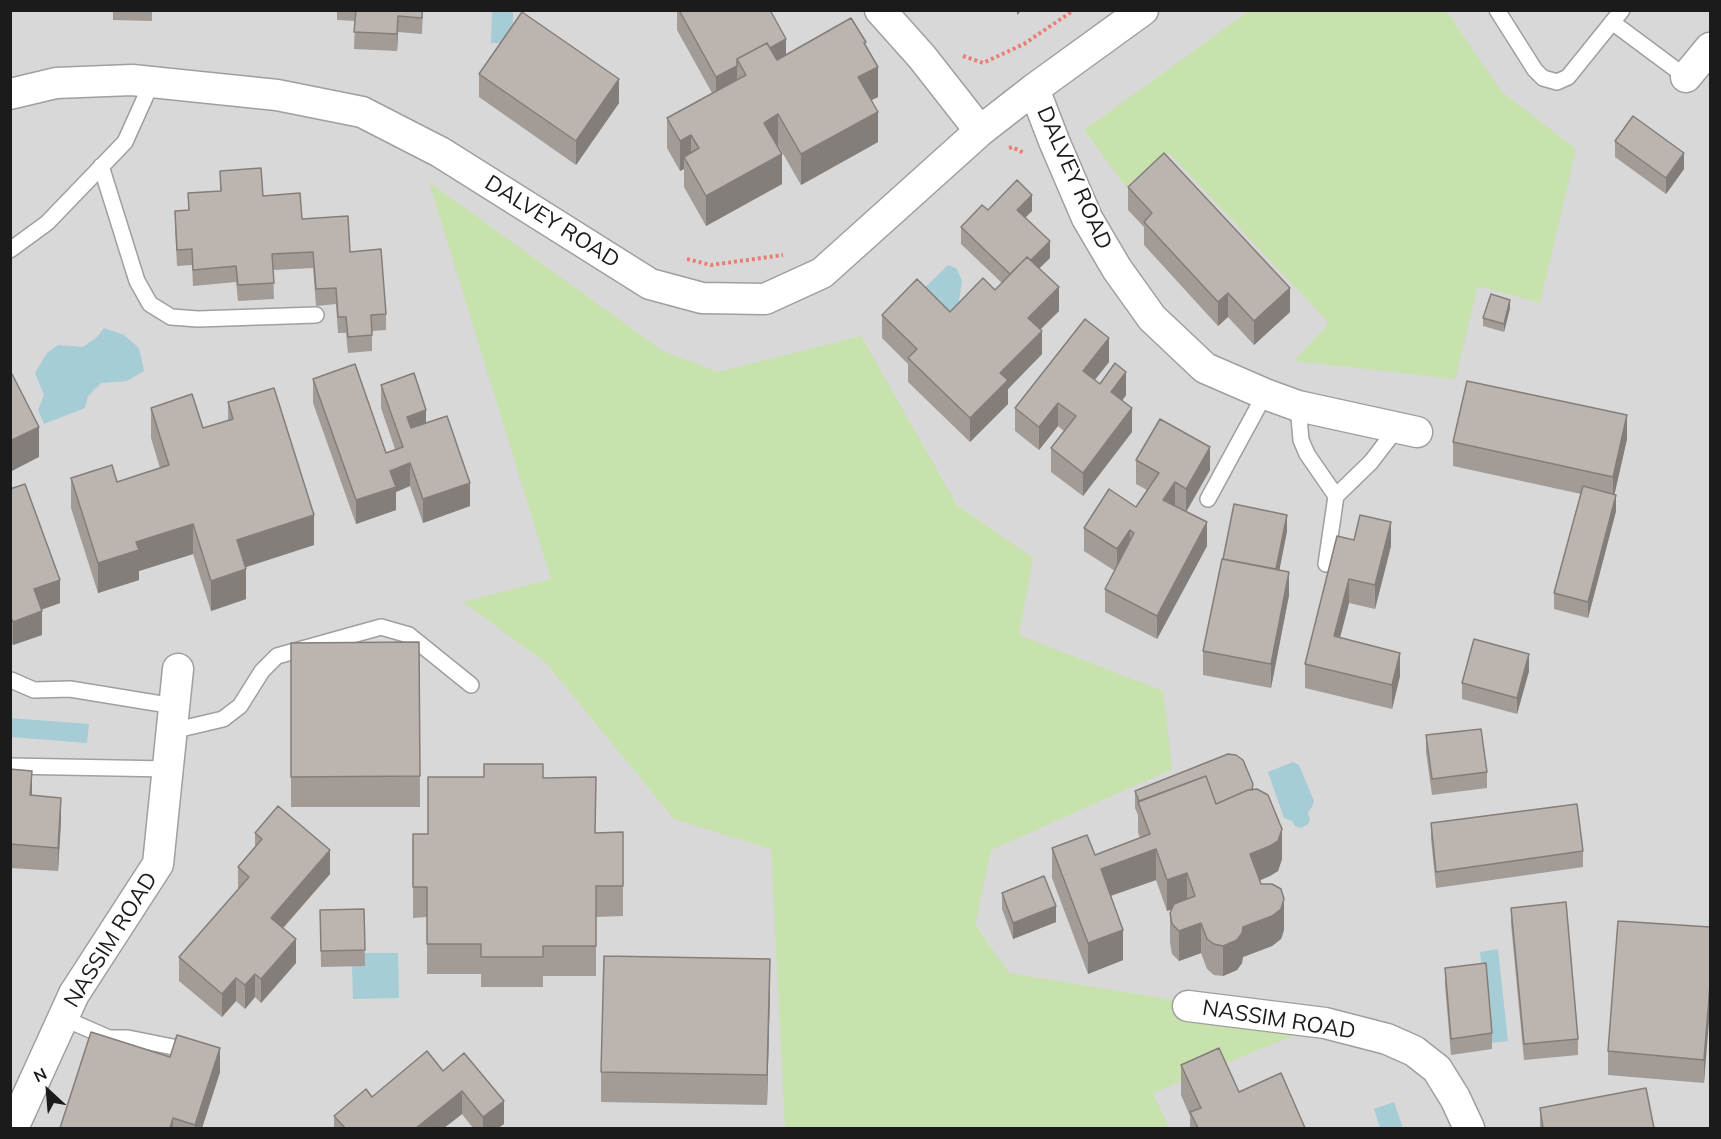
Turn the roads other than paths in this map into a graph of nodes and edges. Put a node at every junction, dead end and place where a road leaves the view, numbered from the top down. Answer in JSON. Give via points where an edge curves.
{"nodes":[{"id":1,"x":880,"y":10,"type":"edge"},
{"id":2,"x":1143,"y":10,"type":"edge"},
{"id":3,"x":1497,"y":10,"type":"edge"},
{"id":4,"x":1617,"y":16,"type":"edge"},
{"id":5,"x":1710,"y":48,"type":"edge"},
{"id":6,"x":1686,"y":77,"type":"joint"},
{"id":7,"x":152,"y":82,"type":"junction"},
{"id":8,"x":1034,"y":90,"type":"junction"},
{"id":9,"x":10,"y":94,"type":"edge"},
{"id":10,"x":980,"y":131,"type":"junction"},
{"id":11,"x":101,"y":166,"type":"junction"},
{"id":12,"x":10,"y":250,"type":"edge"},
{"id":13,"x":316,"y":315,"type":"dead end"},
{"id":14,"x":1264,"y":394,"type":"junction"},
{"id":15,"x":1298,"y":406,"type":"junction"},
{"id":16,"x":1407,"y":430,"type":"joint"},
{"id":17,"x":1336,"y":496,"type":"junction"},
{"id":18,"x":1208,"y":499,"type":"dead end"},
{"id":19,"x":1326,"y":564,"type":"dead end"},
{"id":20,"x":178,"y":669,"type":"dead end"},
{"id":21,"x":11,"y":680,"type":"edge"},
{"id":22,"x":471,"y":685,"type":"dead end"},
{"id":23,"x":173,"y":718,"type":"junction"},
{"id":24,"x":10,"y":766,"type":"edge"},
{"id":25,"x":168,"y":770,"type":"junction"},
{"id":26,"x":1188,"y":1005,"type":"dead end"},
{"id":27,"x":63,"y":1018,"type":"junction"},
{"id":28,"x":210,"y":1054,"type":"edge"},
{"id":29,"x":13,"y":1128,"type":"edge"},
{"id":30,"x":1469,"y":1128,"type":"edge"}],
"edges":[{"from":1,"to":10,"type":"street"},
{"from":2,"to":8,"type":"street","name":"DALVEY ROAD"},
{"from":3,"to":4,"type":"lane","via":[[1535,70],[1543,78],[1557,82],[1568,77]]},
{"from":4,"to":6,"type":"lane"},
{"from":5,"to":6,"type":"street"},
{"from":7,"to":9,"type":"street","name":"DALVEY ROAD","via":[[56,83]]},
{"from":7,"to":10,"type":"street","name":"DALVEY ROAD","via":[[277,94],[362,112],[440,152],[650,284],[702,298],[765,299],[822,273]]},
{"from":7,"to":11,"type":"lane","via":[[125,142]]},
{"from":8,"to":10,"type":"street","name":"DALVEY ROAD"},
{"from":8,"to":14,"type":"street","name":"DALVEY ROAD","via":[[1087,218],[1152,318],[1204,368]]},
{"from":11,"to":12,"type":"lane","via":[[47,224]]},
{"from":11,"to":13,"type":"lane","via":[[137,280],[150,304],[171,317],[198,319]]},
{"from":14,"to":15,"type":"street","name":"DALVEY ROAD"},
{"from":14,"to":18,"type":"lane"},
{"from":15,"to":16,"type":"street","name":"DALVEY ROAD"},
{"from":15,"to":17,"type":"lane","via":[[1301,440]]},
{"from":16,"to":17,"type":"lane"},
{"from":17,"to":19,"type":"lane"},
{"from":20,"to":23,"type":"street","name":"NASSIM ROAD"},
{"from":21,"to":23,"type":"lane","via":[[34,690],[70,689]]},
{"from":22,"to":23,"type":"lane","via":[[409,635],[381,627],[277,656],[262,670],[240,706],[223,719]]},
{"from":23,"to":25,"type":"street","name":"NASSIM ROAD"},
{"from":24,"to":25,"type":"lane"},
{"from":25,"to":27,"type":"street","name":"NASSIM ROAD","via":[[158,864],[74,994]]},
{"from":26,"to":30,"type":"street","name":"NASSIM ROAD","via":[[1325,1023],[1387,1039],[1414,1051],[1437,1069]]},
{"from":27,"to":28,"type":"lane","via":[[109,1038]]},
{"from":27,"to":29,"type":"street","name":"NASSIM ROAD"}]}
